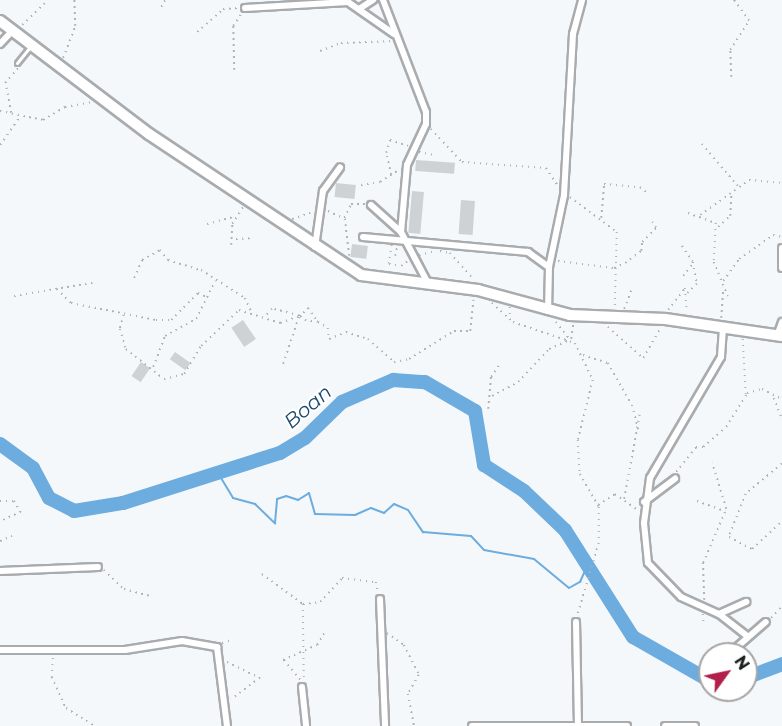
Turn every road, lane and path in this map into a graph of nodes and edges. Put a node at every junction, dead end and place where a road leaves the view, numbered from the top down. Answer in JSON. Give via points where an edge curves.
{"nodes":[{"id":1,"x":48,"y":0,"type":"edge"},
{"id":2,"x":75,"y":0,"type":"edge"},
{"id":3,"x":165,"y":0,"type":"edge"},
{"id":4,"x":373,"y":0,"type":"edge"},
{"id":5,"x":383,"y":0,"type":"edge"},
{"id":6,"x":582,"y":0,"type":"edge"},
{"id":7,"x":734,"y":0,"type":"edge"},
{"id":8,"x":161,"y":7,"type":"dead end"},
{"id":9,"x":245,"y":8,"type":"junction"},
{"id":10,"x":359,"y":9,"type":"junction"},
{"id":11,"x":0,"y":21,"type":"edge"},
{"id":12,"x":197,"y":32,"type":"dead end"},
{"id":13,"x":16,"y":33,"type":"junction"},
{"id":14,"x":394,"y":34,"type":"junction"},
{"id":15,"x":398,"y":41,"type":"junction"},
{"id":16,"x":0,"y":44,"type":"edge"},
{"id":17,"x":32,"y":44,"type":"junction"},
{"id":18,"x":320,"y":51,"type":"dead end"},
{"id":19,"x":17,"y":63,"type":"joint"},
{"id":20,"x":62,"y":67,"type":"junction"},
{"id":21,"x":234,"y":70,"type":"dead end"},
{"id":22,"x":731,"y":76,"type":"dead end"},
{"id":23,"x":105,"y":102,"type":"junction"},
{"id":24,"x":0,"y":111,"type":"edge"},
{"id":25,"x":11,"y":114,"type":"junction"},
{"id":26,"x":18,"y":119,"type":"junction"},
{"id":27,"x":426,"y":124,"type":"junction"},
{"id":28,"x":702,"y":144,"type":"dead end"},
{"id":29,"x":0,"y":145,"type":"edge"},
{"id":30,"x":413,"y":152,"type":"junction"},
{"id":31,"x":434,"y":154,"type":"dead end"},
{"id":32,"x":407,"y":165,"type":"junction"},
{"id":33,"x":340,"y":168,"type":"dead end"},
{"id":34,"x":391,"y":175,"type":"junction"},
{"id":35,"x":782,"y":183,"type":"edge"},
{"id":36,"x":361,"y":185,"type":"dead end"},
{"id":37,"x":738,"y":187,"type":"junction"},
{"id":38,"x":649,"y":194,"type":"dead end"},
{"id":39,"x":564,"y":195,"type":"junction"},
{"id":40,"x":731,"y":195,"type":"junction"},
{"id":41,"x":249,"y":200,"type":"junction"},
{"id":42,"x":371,"y":205,"type":"joint"},
{"id":43,"x":322,"y":208,"type":"junction"},
{"id":44,"x":688,"y":213,"type":"dead end"},
{"id":45,"x":700,"y":216,"type":"junction"},
{"id":46,"x":235,"y":217,"type":"junction"},
{"id":47,"x":344,"y":218,"type":"junction"},
{"id":48,"x":601,"y":219,"type":"junction"},
{"id":49,"x":282,"y":222,"type":"junction"},
{"id":50,"x":321,"y":222,"type":"junction"},
{"id":51,"x":652,"y":222,"type":"dead end"},
{"id":52,"x":207,"y":224,"type":"dead end"},
{"id":53,"x":718,"y":227,"type":"junction"},
{"id":54,"x":401,"y":232,"type":"junction"},
{"id":55,"x":363,"y":237,"type":"dead end"},
{"id":56,"x":782,"y":237,"type":"edge"},
{"id":57,"x":254,"y":238,"type":"dead end"},
{"id":58,"x":235,"y":239,"type":"junction"},
{"id":59,"x":395,"y":243,"type":"junction"},
{"id":60,"x":404,"y":243,"type":"junction"},
{"id":61,"x":231,"y":245,"type":"dead end"},
{"id":62,"x":682,"y":246,"type":"dead end"},
{"id":63,"x":315,"y":248,"type":"junction"},
{"id":64,"x":782,"y":248,"type":"edge"},
{"id":65,"x":395,"y":256,"type":"dead end"},
{"id":66,"x":410,"y":257,"type":"junction"},
{"id":67,"x":693,"y":262,"type":"junction"},
{"id":68,"x":462,"y":267,"type":"dead end"},
{"id":69,"x":549,"y":267,"type":"junction"},
{"id":70,"x":614,"y":268,"type":"junction"},
{"id":71,"x":782,"y":268,"type":"edge"},
{"id":72,"x":361,"y":275,"type":"junction"},
{"id":73,"x":683,"y":276,"type":"dead end"},
{"id":74,"x":134,"y":278,"type":"dead end"},
{"id":75,"x":215,"y":280,"type":"junction"},
{"id":76,"x":722,"y":281,"type":"junction"},
{"id":77,"x":97,"y":282,"type":"dead end"},
{"id":78,"x":429,"y":285,"type":"junction"},
{"id":79,"x":723,"y":286,"type":"junction"},
{"id":80,"x":632,"y":288,"type":"dead end"},
{"id":81,"x":57,"y":289,"type":"junction"},
{"id":82,"x":476,"y":290,"type":"junction"},
{"id":83,"x":14,"y":296,"type":"dead end"},
{"id":84,"x":685,"y":296,"type":"junction"},
{"id":85,"x":728,"y":296,"type":"dead end"},
{"id":86,"x":207,"y":297,"type":"junction"},
{"id":87,"x":510,"y":303,"type":"junction"},
{"id":88,"x":548,"y":312,"type":"junction"},
{"id":89,"x":252,"y":313,"type":"junction"},
{"id":90,"x":124,"y":315,"type":"junction"},
{"id":91,"x":570,"y":315,"type":"junction"},
{"id":92,"x":266,"y":316,"type":"junction"},
{"id":93,"x":299,"y":316,"type":"junction"},
{"id":94,"x":614,"y":316,"type":"junction"},
{"id":95,"x":665,"y":319,"type":"junction"},
{"id":96,"x":510,"y":320,"type":"junction"},
{"id":97,"x":318,"y":322,"type":"junction"},
{"id":98,"x":782,"y":322,"type":"edge"},
{"id":99,"x":687,"y":323,"type":"junction"},
{"id":100,"x":723,"y":328,"type":"junction"},
{"id":101,"x":740,"y":330,"type":"junction"},
{"id":102,"x":780,"y":336,"type":"edge"},
{"id":103,"x":566,"y":339,"type":"junction"},
{"id":104,"x":571,"y":339,"type":"junction"},
{"id":105,"x":581,"y":354,"type":"junction"},
{"id":106,"x":283,"y":364,"type":"dead end"},
{"id":107,"x":499,"y":365,"type":"dead end"},
{"id":108,"x":153,"y":367,"type":"junction"},
{"id":109,"x":746,"y":395,"type":"junction"},
{"id":110,"x":492,"y":396,"type":"junction"},
{"id":111,"x":774,"y":397,"type":"junction"},
{"id":112,"x":782,"y":399,"type":"edge"},
{"id":113,"x":488,"y":409,"type":"dead end"},
{"id":114,"x":640,"y":411,"type":"dead end"},
{"id":115,"x":782,"y":418,"type":"edge"},
{"id":116,"x":639,"y":432,"type":"junction"},
{"id":117,"x":711,"y":463,"type":"dead end"},
{"id":118,"x":782,"y":464,"type":"edge"},
{"id":119,"x":675,"y":479,"type":"joint"},
{"id":120,"x":624,"y":499,"type":"junction"},
{"id":121,"x":0,"y":501,"type":"edge"},
{"id":122,"x":697,"y":501,"type":"dead end"},
{"id":123,"x":644,"y":502,"type":"junction"},
{"id":124,"x":598,"y":505,"type":"junction"},
{"id":125,"x":726,"y":511,"type":"junction"},
{"id":126,"x":643,"y":516,"type":"junction"},
{"id":127,"x":782,"y":521,"type":"edge"},
{"id":128,"x":0,"y":522,"type":"edge"},
{"id":129,"x":12,"y":536,"type":"dead end"},
{"id":130,"x":0,"y":542,"type":"edge"},
{"id":131,"x":98,"y":567,"type":"joint"},
{"id":132,"x":0,"y":571,"type":"edge"},
{"id":133,"x":262,"y":574,"type":"dead end"},
{"id":134,"x":153,"y":597,"type":"dead end"},
{"id":135,"x":380,"y":599,"type":"joint"},
{"id":136,"x":746,"y":602,"type":"dead end"},
{"id":137,"x":303,"y":604,"type":"junction"},
{"id":138,"x":782,"y":606,"type":"edge"},
{"id":139,"x":703,"y":609,"type":"junction"},
{"id":140,"x":719,"y":614,"type":"junction"},
{"id":141,"x":576,"y":622,"type":"joint"},
{"id":142,"x":766,"y":622,"type":"joint"},
{"id":143,"x":704,"y":625,"type":"dead end"},
{"id":144,"x":326,"y":630,"type":"dead end"},
{"id":145,"x":383,"y":632,"type":"junction"},
{"id":146,"x":747,"y":636,"type":"junction"},
{"id":147,"x":231,"y":640,"type":"dead end"},
{"id":148,"x":742,"y":642,"type":"edge"},
{"id":149,"x":216,"y":647,"type":"junction"},
{"id":150,"x":0,"y":650,"type":"edge"},
{"id":151,"x":51,"y":650,"type":"junction"},
{"id":152,"x":305,"y":652,"type":"junction"},
{"id":153,"x":218,"y":658,"type":"junction"},
{"id":154,"x":302,"y":687,"type":"junction"},
{"id":155,"x":222,"y":708,"type":"junction"},
{"id":156,"x":578,"y":725,"type":"edge"},
{"id":157,"x":95,"y":726,"type":"edge"},
{"id":158,"x":227,"y":726,"type":"edge"},
{"id":159,"x":306,"y":726,"type":"edge"},
{"id":160,"x":385,"y":726,"type":"edge"},
{"id":161,"x":414,"y":726,"type":"edge"},
{"id":162,"x":472,"y":726,"type":"edge"},
{"id":163,"x":627,"y":726,"type":"edge"},
{"id":164,"x":664,"y":726,"type":"edge"},
{"id":165,"x":695,"y":726,"type":"edge"}],
"edges":[{"from":1,"to":13,"type":"path"},
{"from":2,"to":20,"type":"path","via":[[75,26],[66,41]]},
{"from":3,"to":8,"type":"path"},
{"from":4,"to":10,"type":"street"},
{"from":5,"to":14,"type":"street"},
{"from":6,"to":39,"type":"street","via":[[573,34]]},
{"from":7,"to":22,"type":"path","via":[[748,21],[730,50],[735,55]]},
{"from":9,"to":10,"type":"street","via":[[323,0]]},
{"from":9,"to":12,"type":"path","via":[[227,7]]},
{"from":9,"to":21,"type":"path","via":[[233,26]]},
{"from":10,"to":14,"type":"street"},
{"from":11,"to":13,"type":"main road"},
{"from":13,"to":16,"type":"street"},
{"from":13,"to":17,"type":"main road"},
{"from":14,"to":15,"type":"street"},
{"from":15,"to":18,"type":"path","via":[[341,43]]},
{"from":15,"to":27,"type":"street","via":[[416,76]]},
{"from":17,"to":19,"type":"lane"},
{"from":17,"to":20,"type":"main road"},
{"from":19,"to":25,"type":"path","via":[[17,75],[5,83]]},
{"from":20,"to":23,"type":"main road"},
{"from":23,"to":26,"type":"path","via":[[65,107],[43,120]]},
{"from":23,"to":41,"type":"main road"},
{"from":24,"to":25,"type":"path"},
{"from":25,"to":26,"type":"path"},
{"from":26,"to":29,"type":"path"},
{"from":27,"to":30,"type":"street"},
{"from":27,"to":39,"type":"path","via":[[462,162],[546,168]]},
{"from":28,"to":37,"type":"path"},
{"from":30,"to":31,"type":"path"},
{"from":30,"to":32,"type":"street"},
{"from":30,"to":34,"type":"path","via":[[403,141],[390,140]]},
{"from":32,"to":34,"type":"path"},
{"from":32,"to":54,"type":"street"},
{"from":33,"to":43,"type":"street","via":[[323,191]]},
{"from":34,"to":36,"type":"path"},
{"from":35,"to":37,"type":"path","via":[[749,180]]},
{"from":37,"to":40,"type":"path"},
{"from":38,"to":48,"type":"path","via":[[640,187],[604,184]]},
{"from":39,"to":48,"type":"path"},
{"from":39,"to":69,"type":"street"},
{"from":40,"to":45,"type":"path"},
{"from":40,"to":53,"type":"path","via":[[730,216]]},
{"from":41,"to":46,"type":"path"},
{"from":41,"to":49,"type":"main road"},
{"from":42,"to":47,"type":"path","via":[[351,204]]},
{"from":42,"to":54,"type":"street"},
{"from":43,"to":47,"type":"path"},
{"from":43,"to":50,"type":"street"},
{"from":44,"to":45,"type":"path"},
{"from":45,"to":53,"type":"path"},
{"from":46,"to":52,"type":"path"},
{"from":46,"to":58,"type":"path"},
{"from":47,"to":72,"type":"path","via":[[346,252]]},
{"from":48,"to":70,"type":"path","via":[[617,232]]},
{"from":49,"to":50,"type":"path","via":[[311,211]]},
{"from":49,"to":63,"type":"main road"},
{"from":50,"to":63,"type":"street"},
{"from":51,"to":70,"type":"path","via":[[656,228],[642,242],[641,251]]},
{"from":53,"to":76,"type":"path","via":[[714,262]]},
{"from":54,"to":60,"type":"street"},
{"from":55,"to":59,"type":"street"},
{"from":56,"to":76,"type":"path","via":[[773,235],[739,259]]},
{"from":57,"to":58,"type":"path"},
{"from":58,"to":61,"type":"path"},
{"from":59,"to":60,"type":"street"},
{"from":59,"to":65,"type":"path"},
{"from":59,"to":66,"type":"path","via":[[389,264],[401,266]]},
{"from":60,"to":66,"type":"street"},
{"from":60,"to":69,"type":"street","via":[[528,252]]},
{"from":62,"to":67,"type":"path"},
{"from":63,"to":72,"type":"main road"},
{"from":64,"to":71,"type":"street"},
{"from":66,"to":68,"type":"path","via":[[450,253]]},
{"from":66,"to":78,"type":"street"},
{"from":67,"to":73,"type":"path"},
{"from":67,"to":84,"type":"path","via":[[697,284]]},
{"from":69,"to":70,"type":"path","via":[[552,261],[576,259]]},
{"from":69,"to":88,"type":"street"},
{"from":70,"to":94,"type":"path"},
{"from":72,"to":78,"type":"main road"},
{"from":74,"to":75,"type":"path","via":[[142,260],[160,250],[168,260]]},
{"from":75,"to":86,"type":"path"},
{"from":75,"to":89,"type":"path","via":[[245,298]]},
{"from":76,"to":79,"type":"path"},
{"from":77,"to":81,"type":"path"},
{"from":78,"to":82,"type":"main road"},
{"from":79,"to":85,"type":"path"},
{"from":79,"to":100,"type":"path"},
{"from":80,"to":94,"type":"path"},
{"from":81,"to":83,"type":"path"},
{"from":81,"to":90,"type":"path","via":[[71,303]]},
{"from":82,"to":87,"type":"main road"},
{"from":82,"to":96,"type":"path"},
{"from":82,"to":97,"type":"path","via":[[470,331],[454,331],[410,358],[389,361],[368,339],[346,332],[329,339],[328,328]]},
{"from":84,"to":95,"type":"path","via":[[685,288]]},
{"from":84,"to":99,"type":"path"},
{"from":86,"to":90,"type":"path","via":[[198,293],[171,320]]},
{"from":86,"to":108,"type":"path","via":[[196,319],[165,336]]},
{"from":87,"to":88,"type":"main road"},
{"from":87,"to":96,"type":"path"},
{"from":88,"to":91,"type":"main road"},
{"from":88,"to":104,"type":"path"},
{"from":89,"to":92,"type":"path"},
{"from":89,"to":108,"type":"path","via":[[239,310],[201,346],[184,374],[164,379]]},
{"from":90,"to":108,"type":"path","via":[[120,329],[126,349]]},
{"from":91,"to":94,"type":"main road"},
{"from":91,"to":104,"type":"path"},
{"from":92,"to":93,"type":"path","via":[[280,323]]},
{"from":92,"to":93,"type":"path","via":[[272,309]]},
{"from":93,"to":97,"type":"path"},
{"from":93,"to":97,"type":"path","via":[[308,308]]},
{"from":93,"to":106,"type":"path"},
{"from":94,"to":95,"type":"main road"},
{"from":94,"to":95,"type":"path","via":[[615,337],[643,358]]},
{"from":95,"to":99,"type":"main road"},
{"from":96,"to":103,"type":"path"},
{"from":98,"to":102,"type":"street"},
{"from":99,"to":100,"type":"main road"},
{"from":100,"to":101,"type":"main road"},
{"from":100,"to":123,"type":"street","via":[[721,357],[650,478]]},
{"from":101,"to":102,"type":"main road"},
{"from":101,"to":109,"type":"path","via":[[747,352]]},
{"from":103,"to":104,"type":"path"},
{"from":103,"to":105,"type":"path"},
{"from":103,"to":110,"type":"path","via":[[539,357],[518,382]]},
{"from":105,"to":116,"type":"path","via":[[608,363],[632,405]]},
{"from":105,"to":124,"type":"path","via":[[593,380],[578,440],[580,474]]},
{"from":107,"to":110,"type":"path","via":[[491,377]]},
{"from":109,"to":111,"type":"path","via":[[762,389]]},
{"from":109,"to":119,"type":"path","via":[[726,427],[683,460]]},
{"from":110,"to":113,"type":"path"},
{"from":111,"to":112,"type":"path"},
{"from":111,"to":115,"type":"path"},
{"from":114,"to":116,"type":"path"},
{"from":116,"to":120,"type":"path"},
{"from":117,"to":125,"type":"path"},
{"from":118,"to":127,"type":"path","via":[[746,494],[729,537],[752,549]]},
{"from":119,"to":123,"type":"street"},
{"from":120,"to":124,"type":"path","via":[[615,494]]},
{"from":120,"to":126,"type":"path"},
{"from":121,"to":128,"type":"path","via":[[14,501],[21,513]]},
{"from":122,"to":125,"type":"path"},
{"from":123,"to":126,"type":"street"},
{"from":124,"to":141,"type":"path","via":[[599,543]]},
{"from":125,"to":139,"type":"path","via":[[703,563]]},
{"from":126,"to":139,"type":"street","via":[[648,563],[669,588]]},
{"from":129,"to":130,"type":"path"},
{"from":131,"to":132,"type":"street"},
{"from":131,"to":134,"type":"path","via":[[124,589]]},
{"from":133,"to":137,"type":"path"},
{"from":135,"to":137,"type":"path","via":[[376,582],[342,578],[320,602]]},
{"from":135,"to":145,"type":"street"},
{"from":136,"to":140,"type":"street"},
{"from":137,"to":152,"type":"path"},
{"from":138,"to":142,"type":"path"},
{"from":139,"to":140,"type":"street"},
{"from":139,"to":143,"type":"path"},
{"from":140,"to":146,"type":"street"},
{"from":141,"to":156,"type":"street"},
{"from":142,"to":146,"type":"street"},
{"from":144,"to":152,"type":"path","via":[[317,645]]},
{"from":145,"to":160,"type":"street"},
{"from":145,"to":161,"type":"path","via":[[405,645],[419,675],[408,694]]},
{"from":146,"to":148,"type":"street"},
{"from":147,"to":149,"type":"path"},
{"from":149,"to":151,"type":"street","via":[[182,641],[134,649]]},
{"from":149,"to":153,"type":"street"},
{"from":150,"to":151,"type":"street"},
{"from":151,"to":157,"type":"path","via":[[52,676],[66,708]]},
{"from":152,"to":154,"type":"path"},
{"from":152,"to":154,"type":"path","via":[[283,660]]},
{"from":153,"to":155,"type":"street"},
{"from":153,"to":155,"type":"path","via":[[260,678]]},
{"from":154,"to":159,"type":"street"},
{"from":155,"to":158,"type":"street"},
{"from":156,"to":162,"type":"street"},
{"from":156,"to":163,"type":"street"},
{"from":164,"to":165,"type":"street"}]}
